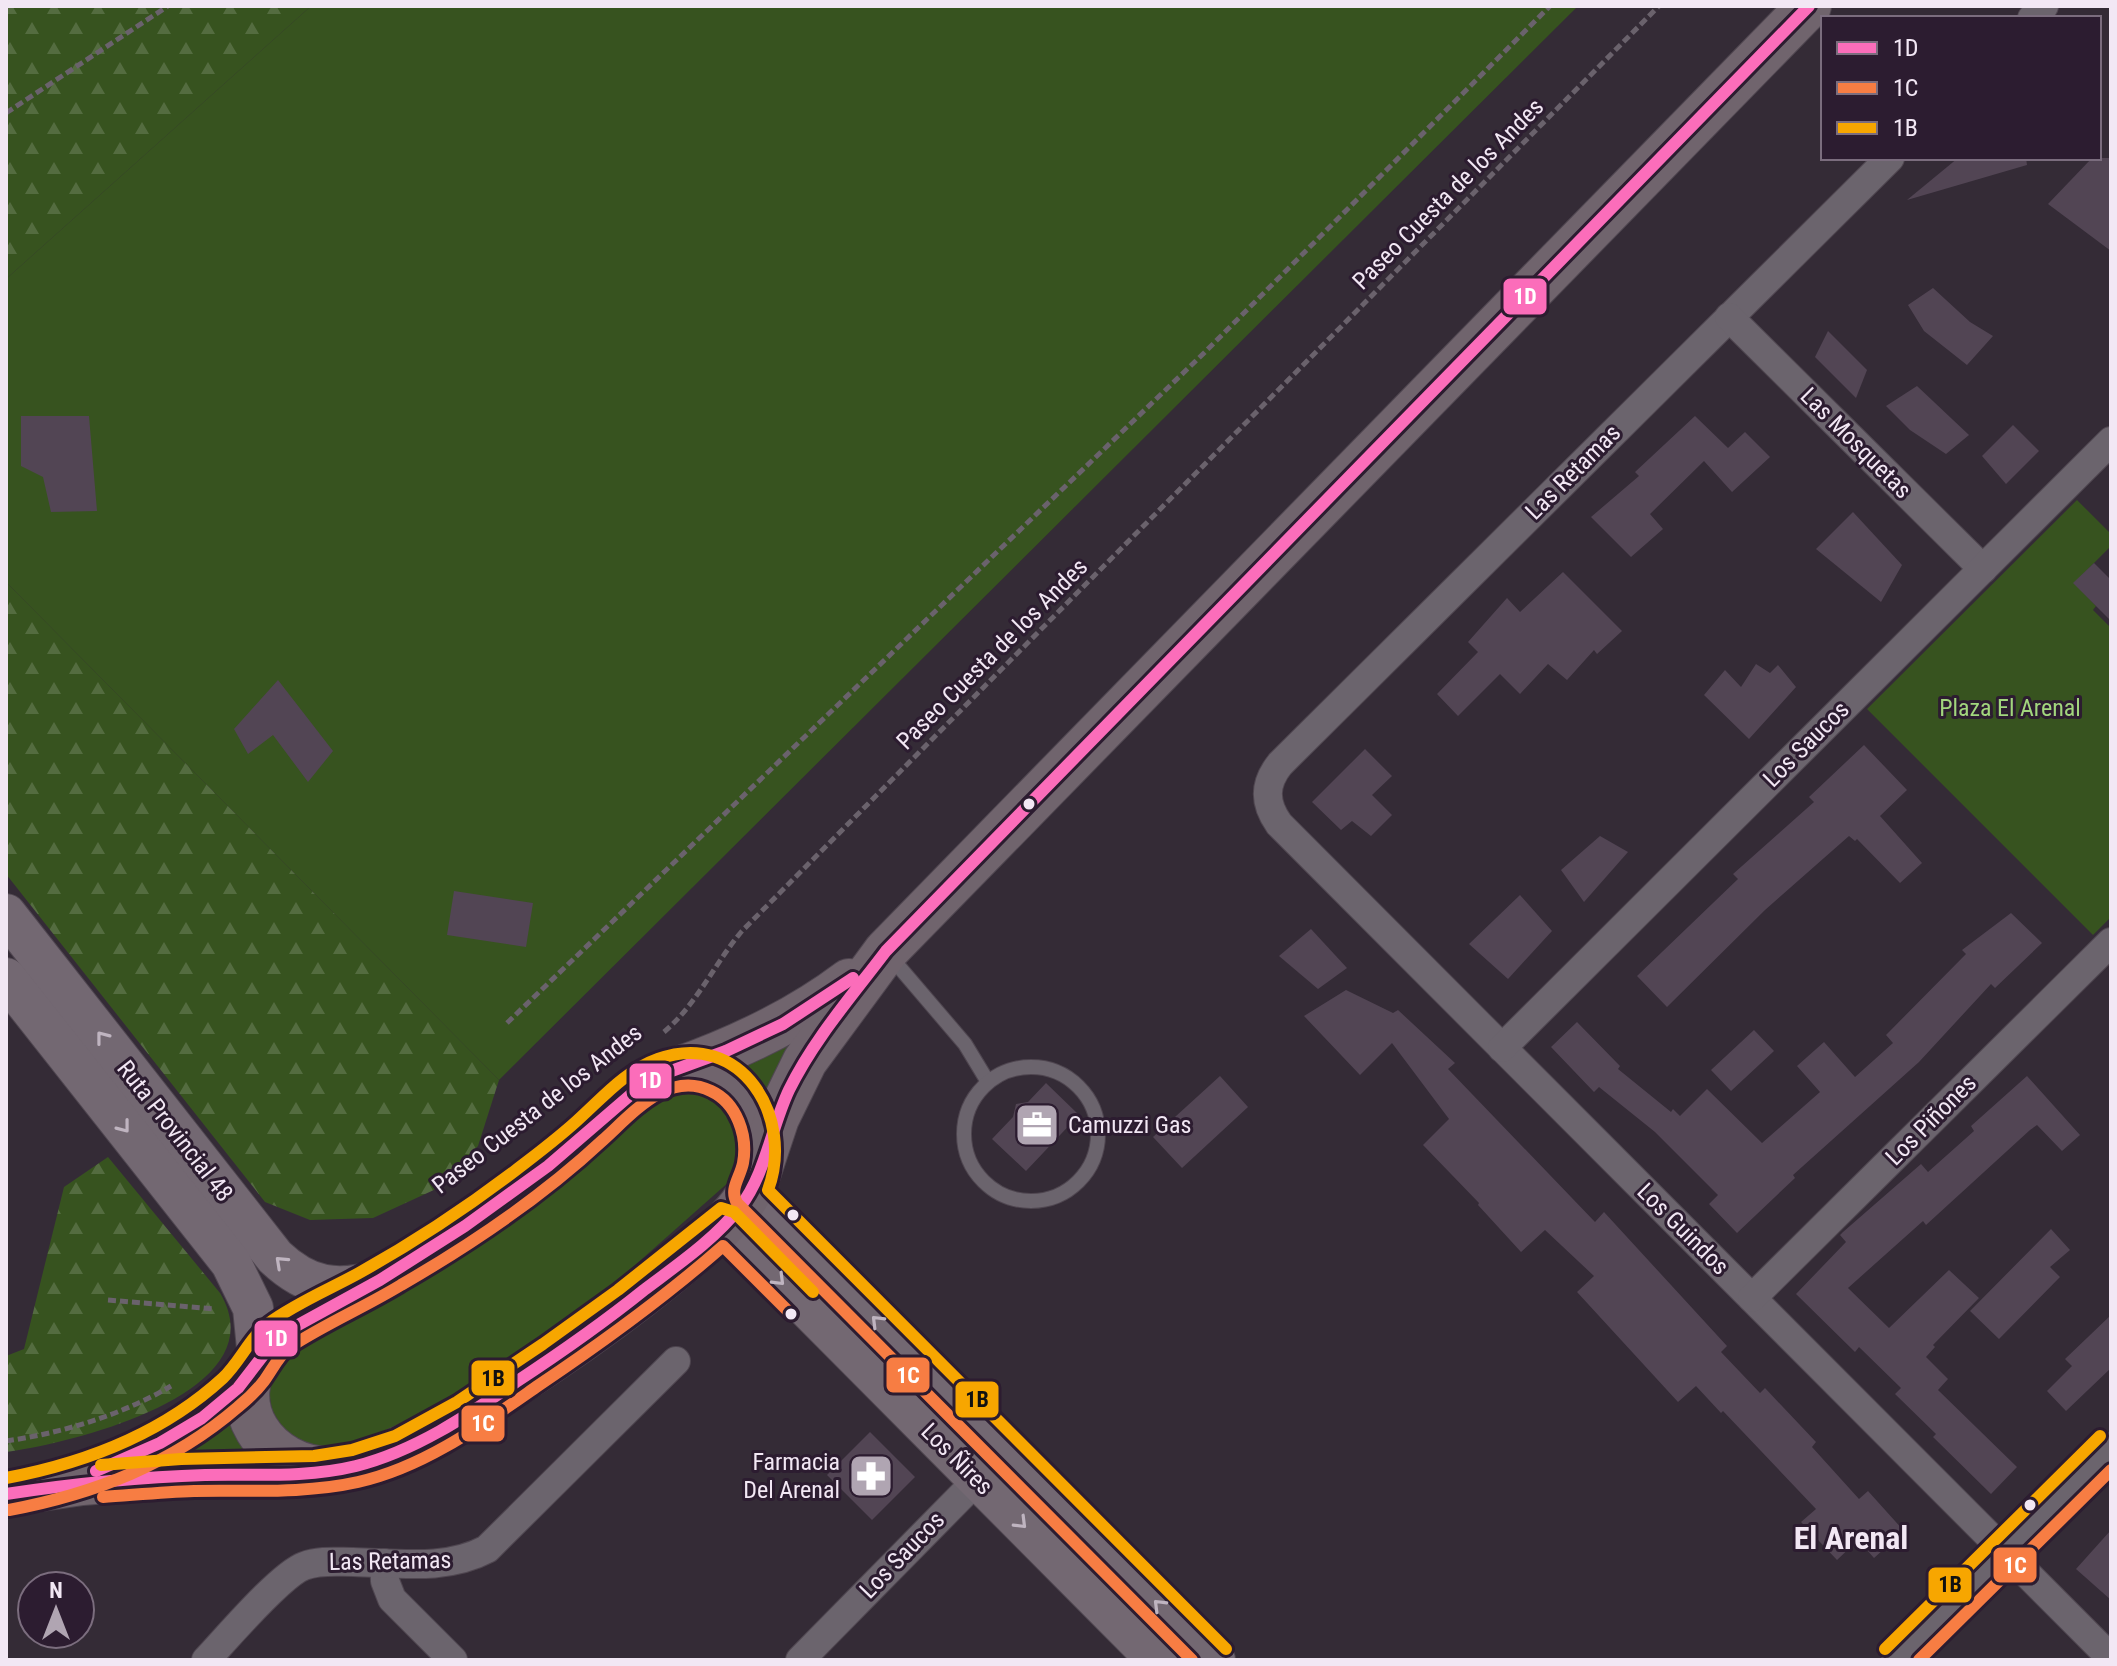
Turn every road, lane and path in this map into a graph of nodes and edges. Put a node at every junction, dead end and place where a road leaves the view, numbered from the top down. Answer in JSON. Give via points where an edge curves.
{"nodes":[{"id":1,"x":168,"y":6,"type":"edge"},
{"id":2,"x":1550,"y":6,"type":"edge"},
{"id":3,"x":1659,"y":6,"type":"edge"},
{"id":4,"x":1809,"y":6,"type":"edge"},
{"id":5,"x":6,"y":113,"type":"edge"},
{"id":6,"x":1888,"y":160,"type":"edge"},
{"id":7,"x":1729,"y":317,"type":"junction"},
{"id":8,"x":2111,"y":441,"type":"edge"},
{"id":9,"x":1983,"y":569,"type":"junction"},
{"id":10,"x":1266,"y":792,"type":"joint"},
{"id":11,"x":6,"y":914,"type":"edge"},
{"id":12,"x":2111,"y":942,"type":"edge"},
{"id":13,"x":886,"y":951,"type":"junction"},
{"id":14,"x":6,"y":978,"type":"edge"},
{"id":15,"x":507,"y":1023,"type":"dead end"},
{"id":16,"x":1502,"y":1048,"type":"junction"},
{"id":17,"x":659,"y":1057,"type":"junction"},
{"id":18,"x":988,"y":1082,"type":"junction"},
{"id":19,"x":743,"y":1198,"type":"junction"},
{"id":20,"x":380,"y":1280,"type":"junction"},
{"id":21,"x":1752,"y":1298,"type":"junction"},
{"id":22,"x":108,"y":1300,"type":"dead end"},
{"id":23,"x":226,"y":1310,"type":"dead end"},
{"id":24,"x":676,"y":1361,"type":"dead end"},
{"id":25,"x":256,"y":1364,"type":"junction"},
{"id":26,"x":179,"y":1382,"type":"dead end"},
{"id":27,"x":6,"y":1441,"type":"edge"},
{"id":28,"x":2111,"y":1447,"type":"edge"},
{"id":29,"x":1005,"y":1451,"type":"junction"},
{"id":30,"x":335,"y":1469,"type":"junction"},
{"id":31,"x":977,"y":1479,"type":"junction"},
{"id":32,"x":27,"y":1491,"type":"edge"},
{"id":33,"x":2005,"y":1552,"type":"junction"},
{"id":34,"x":384,"y":1563,"type":"junction"},
{"id":35,"x":2111,"y":1658,"type":"edge"},
{"id":36,"x":206,"y":1660,"type":"edge"},
{"id":37,"x":453,"y":1660,"type":"edge"},
{"id":38,"x":800,"y":1660,"type":"edge"},
{"id":39,"x":1157,"y":1660,"type":"edge"},
{"id":40,"x":1215,"y":1660,"type":"edge"},
{"id":41,"x":1896,"y":1660,"type":"edge"}],
"edges":[{"from":1,"to":5,"type":"path"},
{"from":2,"to":15,"type":"path","via":[[1204,353]]},
{"from":3,"to":17,"type":"path","name":"Paseo Cuesta de los Andes","via":[[742,931]]},
{"from":4,"to":13,"type":"main road"},
{"from":6,"to":7,"type":"street","name":"Las Retamas"},
{"from":7,"to":9,"type":"street","name":"Las Mosquetas"},
{"from":7,"to":10,"type":"street","name":"Las Retamas","via":[[1280,764]]},
{"from":8,"to":9,"type":"street","name":"Los Saucos"},
{"from":9,"to":16,"type":"street","name":"Los Saucos"},
{"from":10,"to":16,"type":"street","name":"Los Guindos","via":[[1279,824]]},
{"from":20,"to":11,"type":"street","name":"Ruta Provincial 48","one_way":true,"via":[[330,1286],[301,1277],[275,1257]]},
{"from":12,"to":21,"type":"street","name":"Los Piñones"},
{"from":13,"to":17,"type":"main road","via":[[837,991],[726,1051]]},
{"from":13,"to":18,"type":"lane","via":[[965,1044]]},
{"from":13,"to":19,"type":"main road","via":[[805,1061]]},
{"from":14,"to":25,"type":"street","name":"Ruta Provincial 48","one_way":true,"via":[[231,1263],[253,1308]]},
{"from":16,"to":21,"type":"street","name":"Los Guindos"},
{"from":17,"to":19,"type":"main road","via":[[685,1070],[721,1076],[746,1098],[761,1145]]},
{"from":17,"to":20,"type":"main road","via":[[632,1093],[586,1134],[507,1197]]},
{"from":18,"to":18,"type":"lane","via":[[969,1106],[963,1135],[970,1165],[979,1177],[1018,1200],[1048,1199],[1075,1184],[1098,1143],[1087,1096],[1048,1069],[1016,1068]]},
{"from":29,"to":19,"type":"street","name":"Los Ñires","one_way":true},
{"from":19,"to":30,"type":"main road","via":[[619,1311],[500,1393],[400,1451]]},
{"from":19,"to":31,"type":"street","name":"Los Ñires","one_way":true},
{"from":20,"to":25,"type":"main road","via":[[278,1336]]},
{"from":21,"to":33,"type":"street","name":"Los Guindos"},
{"from":22,"to":23,"type":"path"},
{"from":24,"to":34,"type":"street","name":"Las Retamas","via":[[487,1549],[456,1562]]},
{"from":25,"to":30,"type":"main road","via":[[248,1397],[262,1439],[286,1458]]},
{"from":25,"to":32,"type":"main road","via":[[210,1411],[158,1445]]},
{"from":26,"to":27,"type":"path","via":[[110,1415]]},
{"from":28,"to":33,"type":"street"},
{"from":29,"to":31,"type":"street","name":"Los Saucos"},
{"from":40,"to":29,"type":"street","name":"Los Ñires","one_way":true},
{"from":30,"to":32,"type":"main road","via":[[156,1477]]},
{"from":31,"to":38,"type":"street","name":"Los Saucos"},
{"from":31,"to":39,"type":"street","name":"Los Ñires","one_way":true},
{"from":33,"to":35,"type":"street","name":"Los Guindos"},
{"from":33,"to":41,"type":"street"},
{"from":34,"to":36,"type":"street","name":"Las Retamas","via":[[326,1561],[295,1570]]},
{"from":34,"to":37,"type":"street","via":[[392,1599]]}]}
